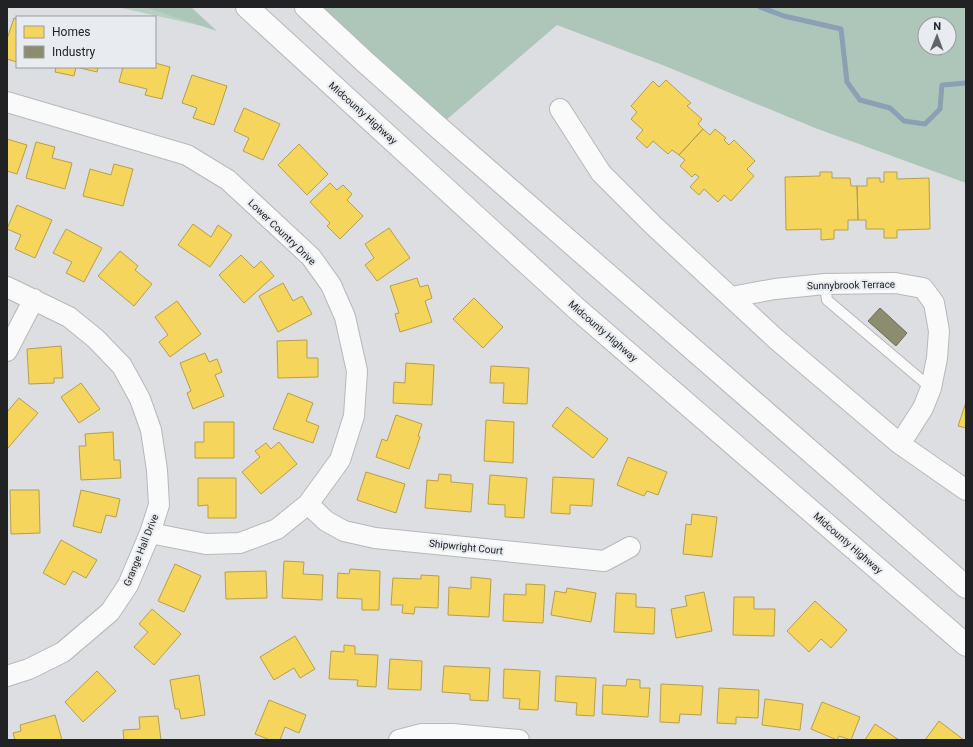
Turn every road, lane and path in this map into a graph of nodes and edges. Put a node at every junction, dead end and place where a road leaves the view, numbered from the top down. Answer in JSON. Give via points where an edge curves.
{"nodes":[{"id":1,"x":247,"y":7,"type":"edge"},
{"id":2,"x":306,"y":7,"type":"edge"},
{"id":3,"x":7,"y":102,"type":"edge"},
{"id":4,"x":560,"y":109,"type":"dead end"},
{"id":5,"x":824,"y":284,"type":"junction"},
{"id":6,"x":7,"y":287,"type":"edge"},
{"id":7,"x":731,"y":297,"type":"junction"},
{"id":8,"x":34,"y":299,"type":"junction"},
{"id":9,"x":7,"y":351,"type":"edge"},
{"id":10,"x":931,"y":388,"type":"junction"},
{"id":11,"x":900,"y":444,"type":"junction"},
{"id":12,"x":966,"y":490,"type":"edge"},
{"id":13,"x":308,"y":504,"type":"junction"},
{"id":14,"x":150,"y":533,"type":"junction"},
{"id":15,"x":630,"y":547,"type":"dead end"},
{"id":16,"x":966,"y":587,"type":"edge"},
{"id":17,"x":966,"y":645,"type":"edge"},
{"id":18,"x":7,"y":676,"type":"edge"},
{"id":19,"x":399,"y":740,"type":"edge"},
{"id":20,"x":519,"y":740,"type":"edge"}],
"edges":[{"from":1,"to":17,"type":"main road","name":"Midcounty Highway","via":[[577,309]]},
{"from":2,"to":16,"type":"main road","via":[[438,127]]},
{"from":3,"to":13,"type":"street","name":"Lower Country Drive","via":[[187,155],[228,180],[310,257],[331,285],[346,317],[357,370],[354,416],[340,460]]},
{"from":4,"to":7,"type":"street","via":[[602,173],[653,225]]},
{"from":5,"to":7,"type":"street","name":"Sunnybrook Terrace"},
{"from":5,"to":10,"type":"lane","via":[[827,300]]},
{"from":5,"to":10,"type":"street","name":"Sunnybrook Terrace","via":[[895,283],[922,288],[934,304],[939,331]]},
{"from":6,"to":8,"type":"street","name":"Grange Hall Drive"},
{"from":7,"to":11,"type":"street","via":[[776,339]]},
{"from":8,"to":9,"type":"street"},
{"from":8,"to":14,"type":"street","name":"Grange Hall Drive","via":[[69,317],[96,338],[122,366],[140,399],[151,430],[157,470],[159,505]]},
{"from":10,"to":11,"type":"street","name":"Sunnybrook Terrace","via":[[923,408]]},
{"from":11,"to":12,"type":"street"},
{"from":13,"to":14,"type":"street","name":"Lower Country Drive","via":[[277,529],[240,543],[206,544]]},
{"from":13,"to":15,"type":"street","name":"Shipwright Court","via":[[344,531],[375,538],[604,561]]},
{"from":14,"to":18,"type":"street","name":"Grange Hall Drive","via":[[128,585],[110,612],[63,652],[29,669]]},
{"from":19,"to":20,"type":"street","via":[[422,734]]}]}
